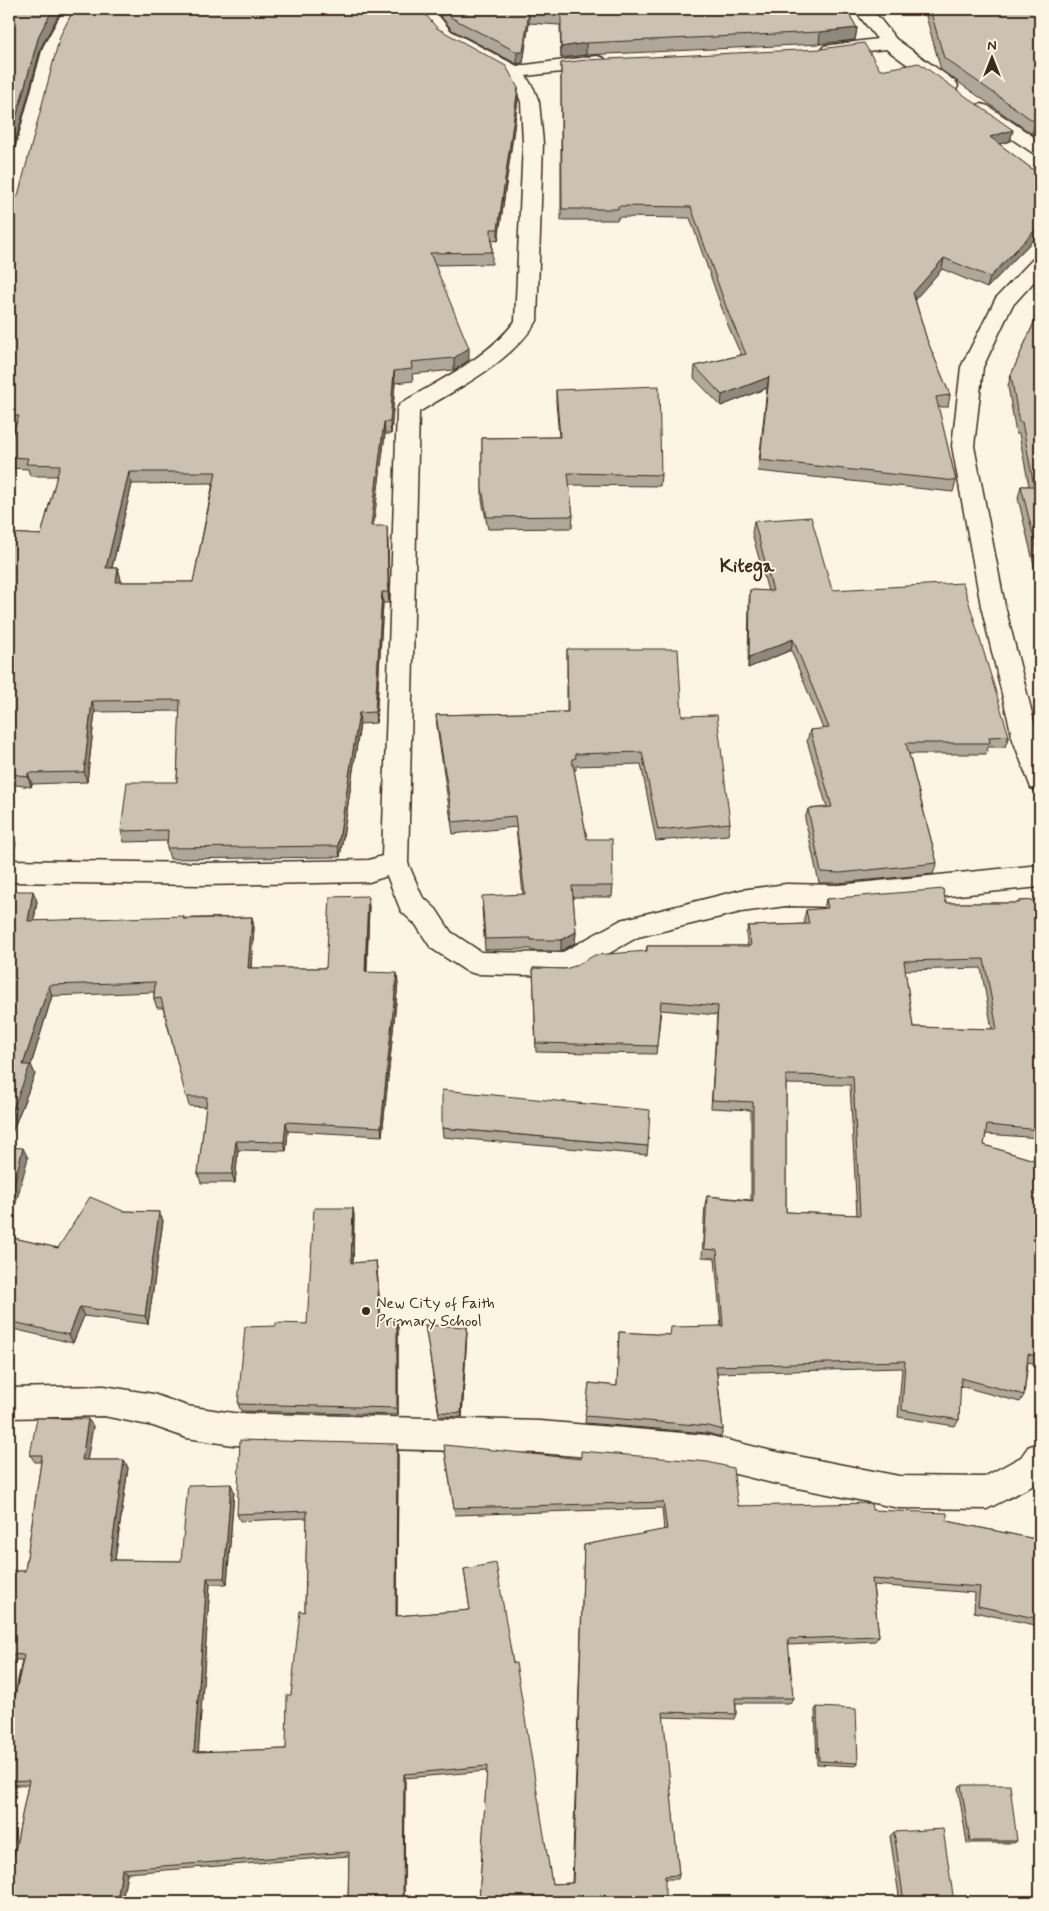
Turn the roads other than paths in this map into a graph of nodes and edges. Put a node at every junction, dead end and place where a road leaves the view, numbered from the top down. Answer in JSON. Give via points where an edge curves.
{"nodes":[{"id":1,"x":73,"y":9,"type":"edge"},
{"id":2,"x":424,"y":9,"type":"edge"},
{"id":3,"x":863,"y":9,"type":"edge"},
{"id":4,"x":890,"y":43,"type":"junction"},
{"id":5,"x":809,"y":52,"type":"edge"},
{"id":6,"x":618,"y":61,"type":"edge"},
{"id":7,"x":514,"y":72,"type":"junction"},
{"id":8,"x":1040,"y":149,"type":"edge"},
{"id":9,"x":9,"y":207,"type":"edge"},
{"id":10,"x":1040,"y":263,"type":"edge"},
{"id":11,"x":1033,"y":740,"type":"edge"},
{"id":12,"x":1040,"y":781,"type":"edge"},
{"id":13,"x":395,"y":863,"type":"junction"},
{"id":14,"x":9,"y":871,"type":"edge"},
{"id":15,"x":1040,"y":876,"type":"edge"},
{"id":16,"x":9,"y":1403,"type":"edge"},
{"id":17,"x":1040,"y":1458,"type":"edge"}],
"edges":[{"from":1,"to":9,"type":"street","via":[[52,47]]},
{"from":2,"to":7,"type":"street","via":[[445,35]]},
{"from":3,"to":4,"type":"street"},
{"from":4,"to":5,"type":"street"},
{"from":4,"to":8,"type":"street"},
{"from":6,"to":7,"type":"street"},
{"from":7,"to":13,"type":"street","via":[[530,102],[533,143],[526,321],[509,343],[408,409]]},
{"from":10,"to":11,"type":"street","via":[[1004,303],[972,367],[964,446],[993,606]]},
{"from":11,"to":12,"type":"street"},
{"from":13,"to":14,"type":"street","via":[[369,871],[200,874]]},
{"from":13,"to":15,"type":"street","via":[[411,902],[441,940],[476,963],[564,964],[631,928],[742,901],[786,895],[838,896]]},
{"from":16,"to":17,"type":"street","via":[[104,1401],[153,1410],[187,1422],[234,1429],[540,1437],[707,1451],[899,1492],[987,1493],[1033,1468]]}]}
